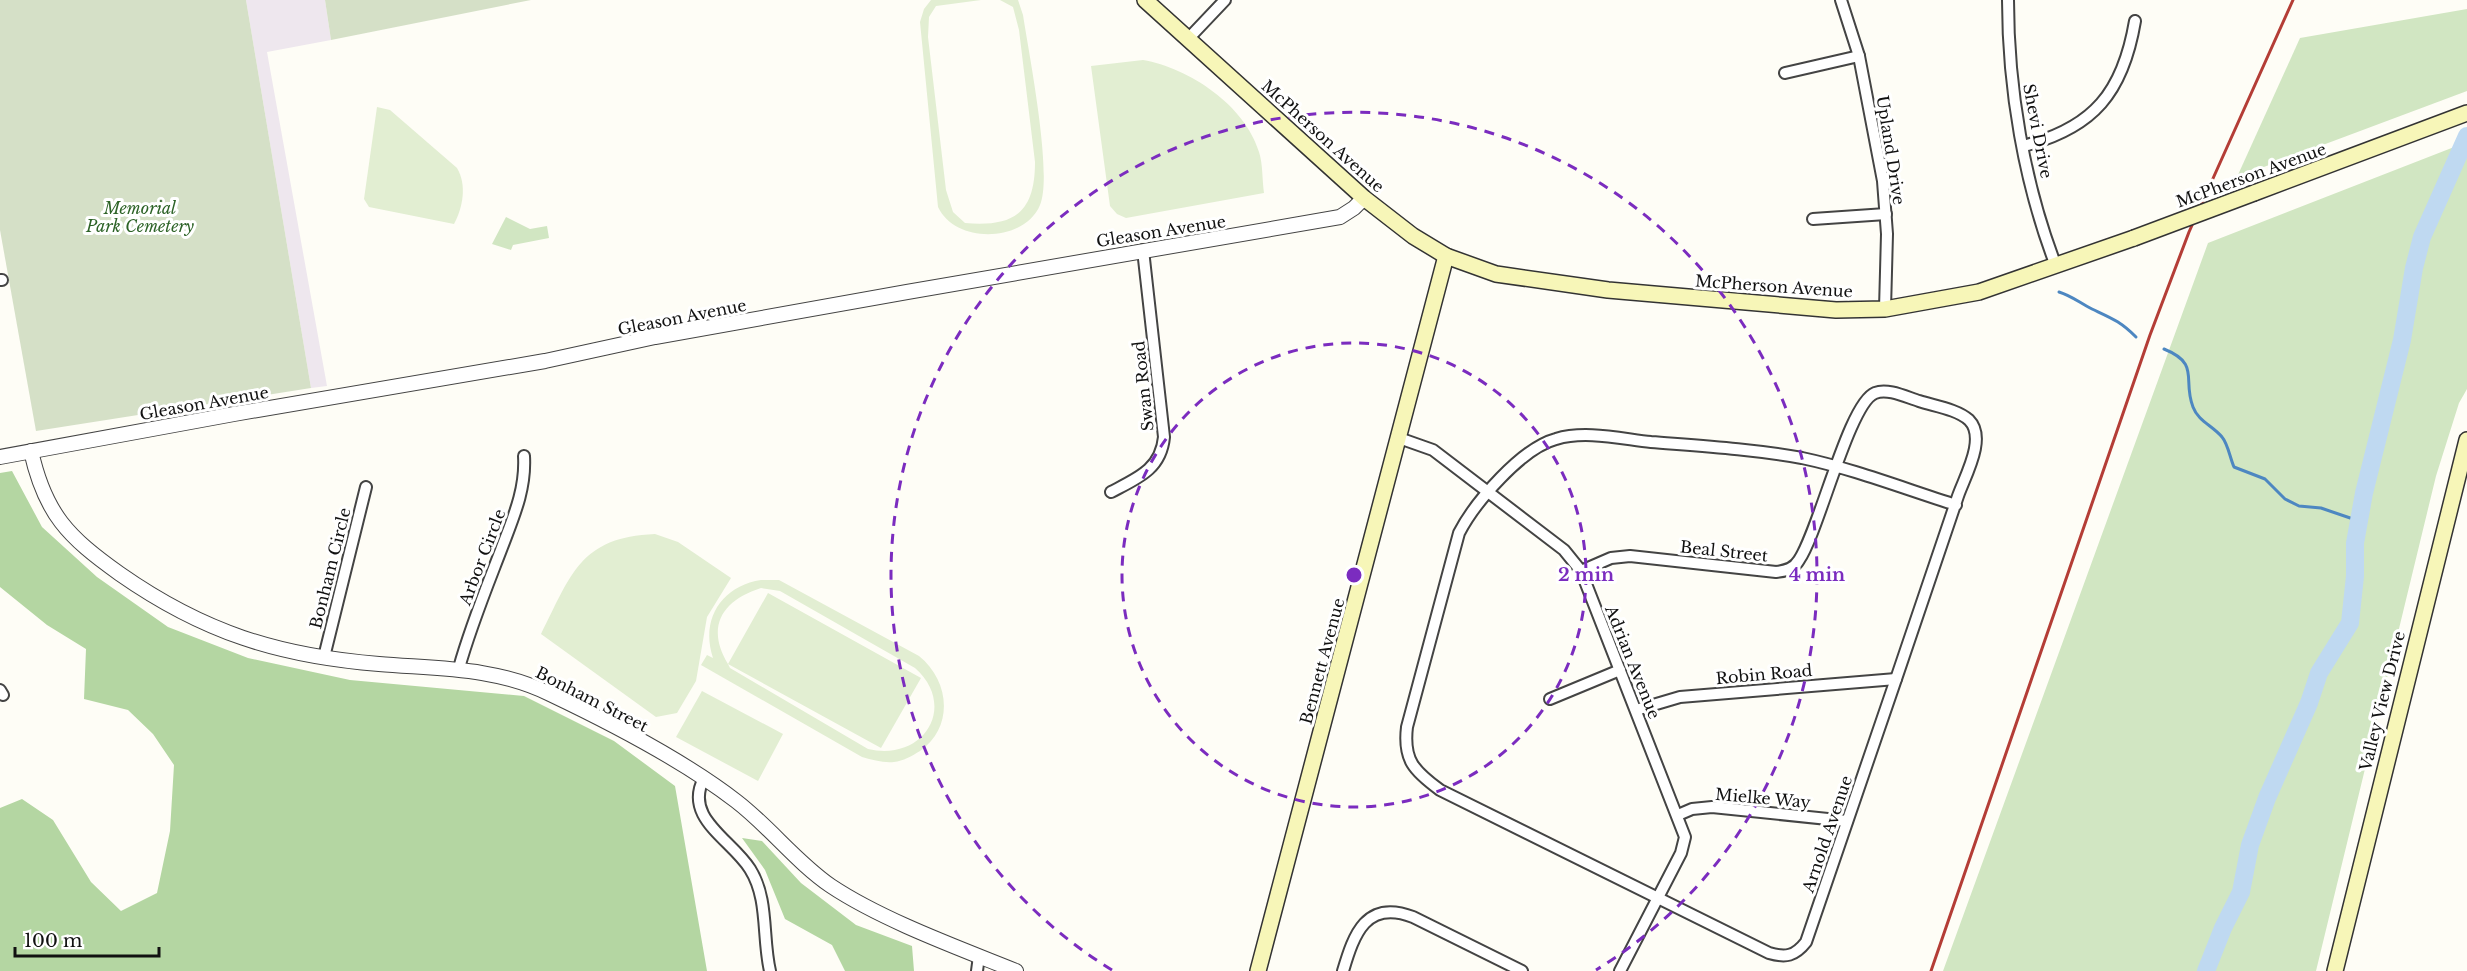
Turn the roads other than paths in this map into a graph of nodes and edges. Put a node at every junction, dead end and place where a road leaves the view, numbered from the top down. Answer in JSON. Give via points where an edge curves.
{"nodes":[{"id":1,"x":1145,"y":0,"type":"edge"},
{"id":2,"x":1225,"y":0,"type":"edge"},
{"id":3,"x":1841,"y":0,"type":"edge"},
{"id":4,"x":2008,"y":0,"type":"edge"},
{"id":5,"x":2134,"y":21,"type":"dead end"},
{"id":6,"x":1188,"y":39,"type":"junction"},
{"id":7,"x":1859,"y":56,"type":"junction"},
{"id":8,"x":1785,"y":73,"type":"dead end"},
{"id":9,"x":2467,"y":113,"type":"edge"},
{"id":10,"x":2023,"y":146,"type":"junction"},
{"id":11,"x":1364,"y":198,"type":"junction"},
{"id":12,"x":1886,"y":214,"type":"junction"},
{"id":13,"x":1813,"y":219,"type":"dead end"},
{"id":14,"x":1143,"y":250,"type":"junction"},
{"id":15,"x":1446,"y":256,"type":"junction"},
{"id":16,"x":2056,"y":266,"type":"junction"},
{"id":17,"x":1885,"y":309,"type":"junction"},
{"id":18,"x":1399,"y":438,"type":"junction"},
{"id":19,"x":2467,"y":440,"type":"edge"},
{"id":20,"x":31,"y":451,"type":"junction"},
{"id":21,"x":524,"y":456,"type":"dead end"},
{"id":22,"x":0,"y":457,"type":"edge"},
{"id":23,"x":1836,"y":468,"type":"junction"},
{"id":24,"x":366,"y":487,"type":"dead end"},
{"id":25,"x":1112,"y":492,"type":"dead end"},
{"id":26,"x":1489,"y":492,"type":"junction"},
{"id":27,"x":1956,"y":505,"type":"junction"},
{"id":28,"x":1581,"y":571,"type":"junction"},
{"id":29,"x":324,"y":657,"type":"junction"},
{"id":30,"x":459,"y":668,"type":"junction"},
{"id":31,"x":1620,"y":670,"type":"junction"},
{"id":32,"x":1896,"y":679,"type":"junction"},
{"id":33,"x":1550,"y":699,"type":"dead end"},
{"id":34,"x":1636,"y":710,"type":"junction"},
{"id":35,"x":704,"y":778,"type":"junction"},
{"id":36,"x":1678,"y":815,"type":"junction"},
{"id":37,"x":1847,"y":821,"type":"junction"},
{"id":38,"x":1658,"y":898,"type":"junction"},
{"id":39,"x":979,"y":956,"type":"junction"},
{"id":40,"x":770,"y":971,"type":"edge"},
{"id":41,"x":977,"y":971,"type":"edge"},
{"id":42,"x":1016,"y":971,"type":"edge"},
{"id":43,"x":1258,"y":971,"type":"edge"},
{"id":44,"x":1343,"y":971,"type":"edge"},
{"id":45,"x":1522,"y":971,"type":"edge"},
{"id":46,"x":1620,"y":971,"type":"edge"},
{"id":47,"x":2335,"y":971,"type":"edge"}],
"edges":[{"from":1,"to":6,"type":"main road","name":"McPherson Avenue"},
{"from":2,"to":6,"type":"street"},
{"from":3,"to":7,"type":"street","name":"Upland Drive"},
{"from":4,"to":10,"type":"street","name":"Shevi Drive","via":[[2010,61]]},
{"from":5,"to":10,"type":"street","via":[[2126,62],[2117,83],[2096,111],[2068,131]]},
{"from":6,"to":11,"type":"main road","name":"McPherson Avenue"},
{"from":7,"to":8,"type":"street"},
{"from":7,"to":12,"type":"street","name":"Upland Drive"},
{"from":9,"to":16,"type":"main road","name":"McPherson Avenue","bridge":true},
{"from":10,"to":16,"type":"street","name":"Shevi Drive"},
{"from":11,"to":14,"type":"street","name":"Gleason Avenue","via":[[1340,217]]},
{"from":11,"to":15,"type":"main road","name":"McPherson Avenue"},
{"from":12,"to":13,"type":"street"},
{"from":12,"to":17,"type":"street","name":"Upland Drive"},
{"from":14,"to":20,"type":"street","name":"Gleason Avenue"},
{"from":14,"to":25,"type":"street","name":"Swan Road","via":[[1163,451],[1149,471]]},
{"from":15,"to":17,"type":"main road","name":"McPherson Avenue","via":[[1477,269],[1545,283],[1836,310]]},
{"from":15,"to":18,"type":"main road","name":"Bennett Avenue"},
{"from":16,"to":17,"type":"main road","name":"McPherson Avenue","via":[[1954,299]]},
{"from":18,"to":26,"type":"street","name":"Adrian Avenue","via":[[1433,450]]},
{"from":18,"to":43,"type":"main road","name":"Bennett Avenue"},
{"from":19,"to":47,"type":"main road","name":"Valley View Drive"},
{"from":20,"to":22,"type":"street","name":"Gleason Avenue"},
{"from":20,"to":29,"type":"street","name":"Bonham Street","via":[[41,489],[59,521],[76,540],[125,578],[212,628],[273,648]]},
{"from":21,"to":30,"type":"street","name":"Arbor Circle","via":[[525,473],[518,506]]},
{"from":23,"to":26,"type":"street","name":"Arnold Avenue","via":[[1782,454],[1568,436],[1538,447]]},
{"from":23,"to":27,"type":"street","name":"Arnold Avenue"},
{"from":23,"to":27,"type":"street","name":"Beal Street","via":[[1869,396],[1884,391],[1945,409],[1965,417],[1976,429],[1977,440]]},
{"from":23,"to":28,"type":"street","name":"Beal Street","via":[[1799,560],[1786,571],[1630,556],[1611,558]]},
{"from":24,"to":29,"type":"street","name":"Bonham Circle"},
{"from":26,"to":28,"type":"street","name":"Adrian Avenue","via":[[1564,550]]},
{"from":26,"to":38,"type":"street","name":"Arnold Avenue","via":[[1471,511],[1459,533],[1407,727],[1410,762],[1419,775],[1440,790]]},
{"from":27,"to":32,"type":"street","name":"Arnold Avenue"},
{"from":28,"to":31,"type":"street","name":"Adrian Avenue"},
{"from":29,"to":30,"type":"street","name":"Bonham Street"},
{"from":30,"to":35,"type":"street","name":"Bonham Street","via":[[510,678],[550,694]]},
{"from":31,"to":33,"type":"street"},
{"from":31,"to":34,"type":"street","name":"Adrian Avenue"},
{"from":32,"to":34,"type":"street","name":"Robin Road","via":[[1680,697]]},
{"from":32,"to":37,"type":"street","name":"Arnold Avenue"},
{"from":34,"to":36,"type":"street","name":"Adrian Avenue"},
{"from":35,"to":39,"type":"street","name":"Bonham Street","via":[[739,803],[833,887],[872,909]]},
{"from":35,"to":40,"type":"street","via":[[697,791],[698,804],[716,832],[748,865],[762,894]]},
{"from":36,"to":37,"type":"street","name":"Mielke Way","via":[[1712,807]]},
{"from":36,"to":38,"type":"street","name":"Adrian Avenue","via":[[1683,847]]},
{"from":37,"to":38,"type":"street","name":"Arnold Avenue","via":[[1806,942],[1792,955],[1769,953]]},
{"from":38,"to":46,"type":"street","name":"Adrian Avenue"},
{"from":39,"to":41,"type":"street"},
{"from":39,"to":42,"type":"street","name":"Bonham Street"},
{"from":44,"to":45,"type":"street","via":[[1354,934],[1364,923],[1394,912],[1413,917]]}]}
